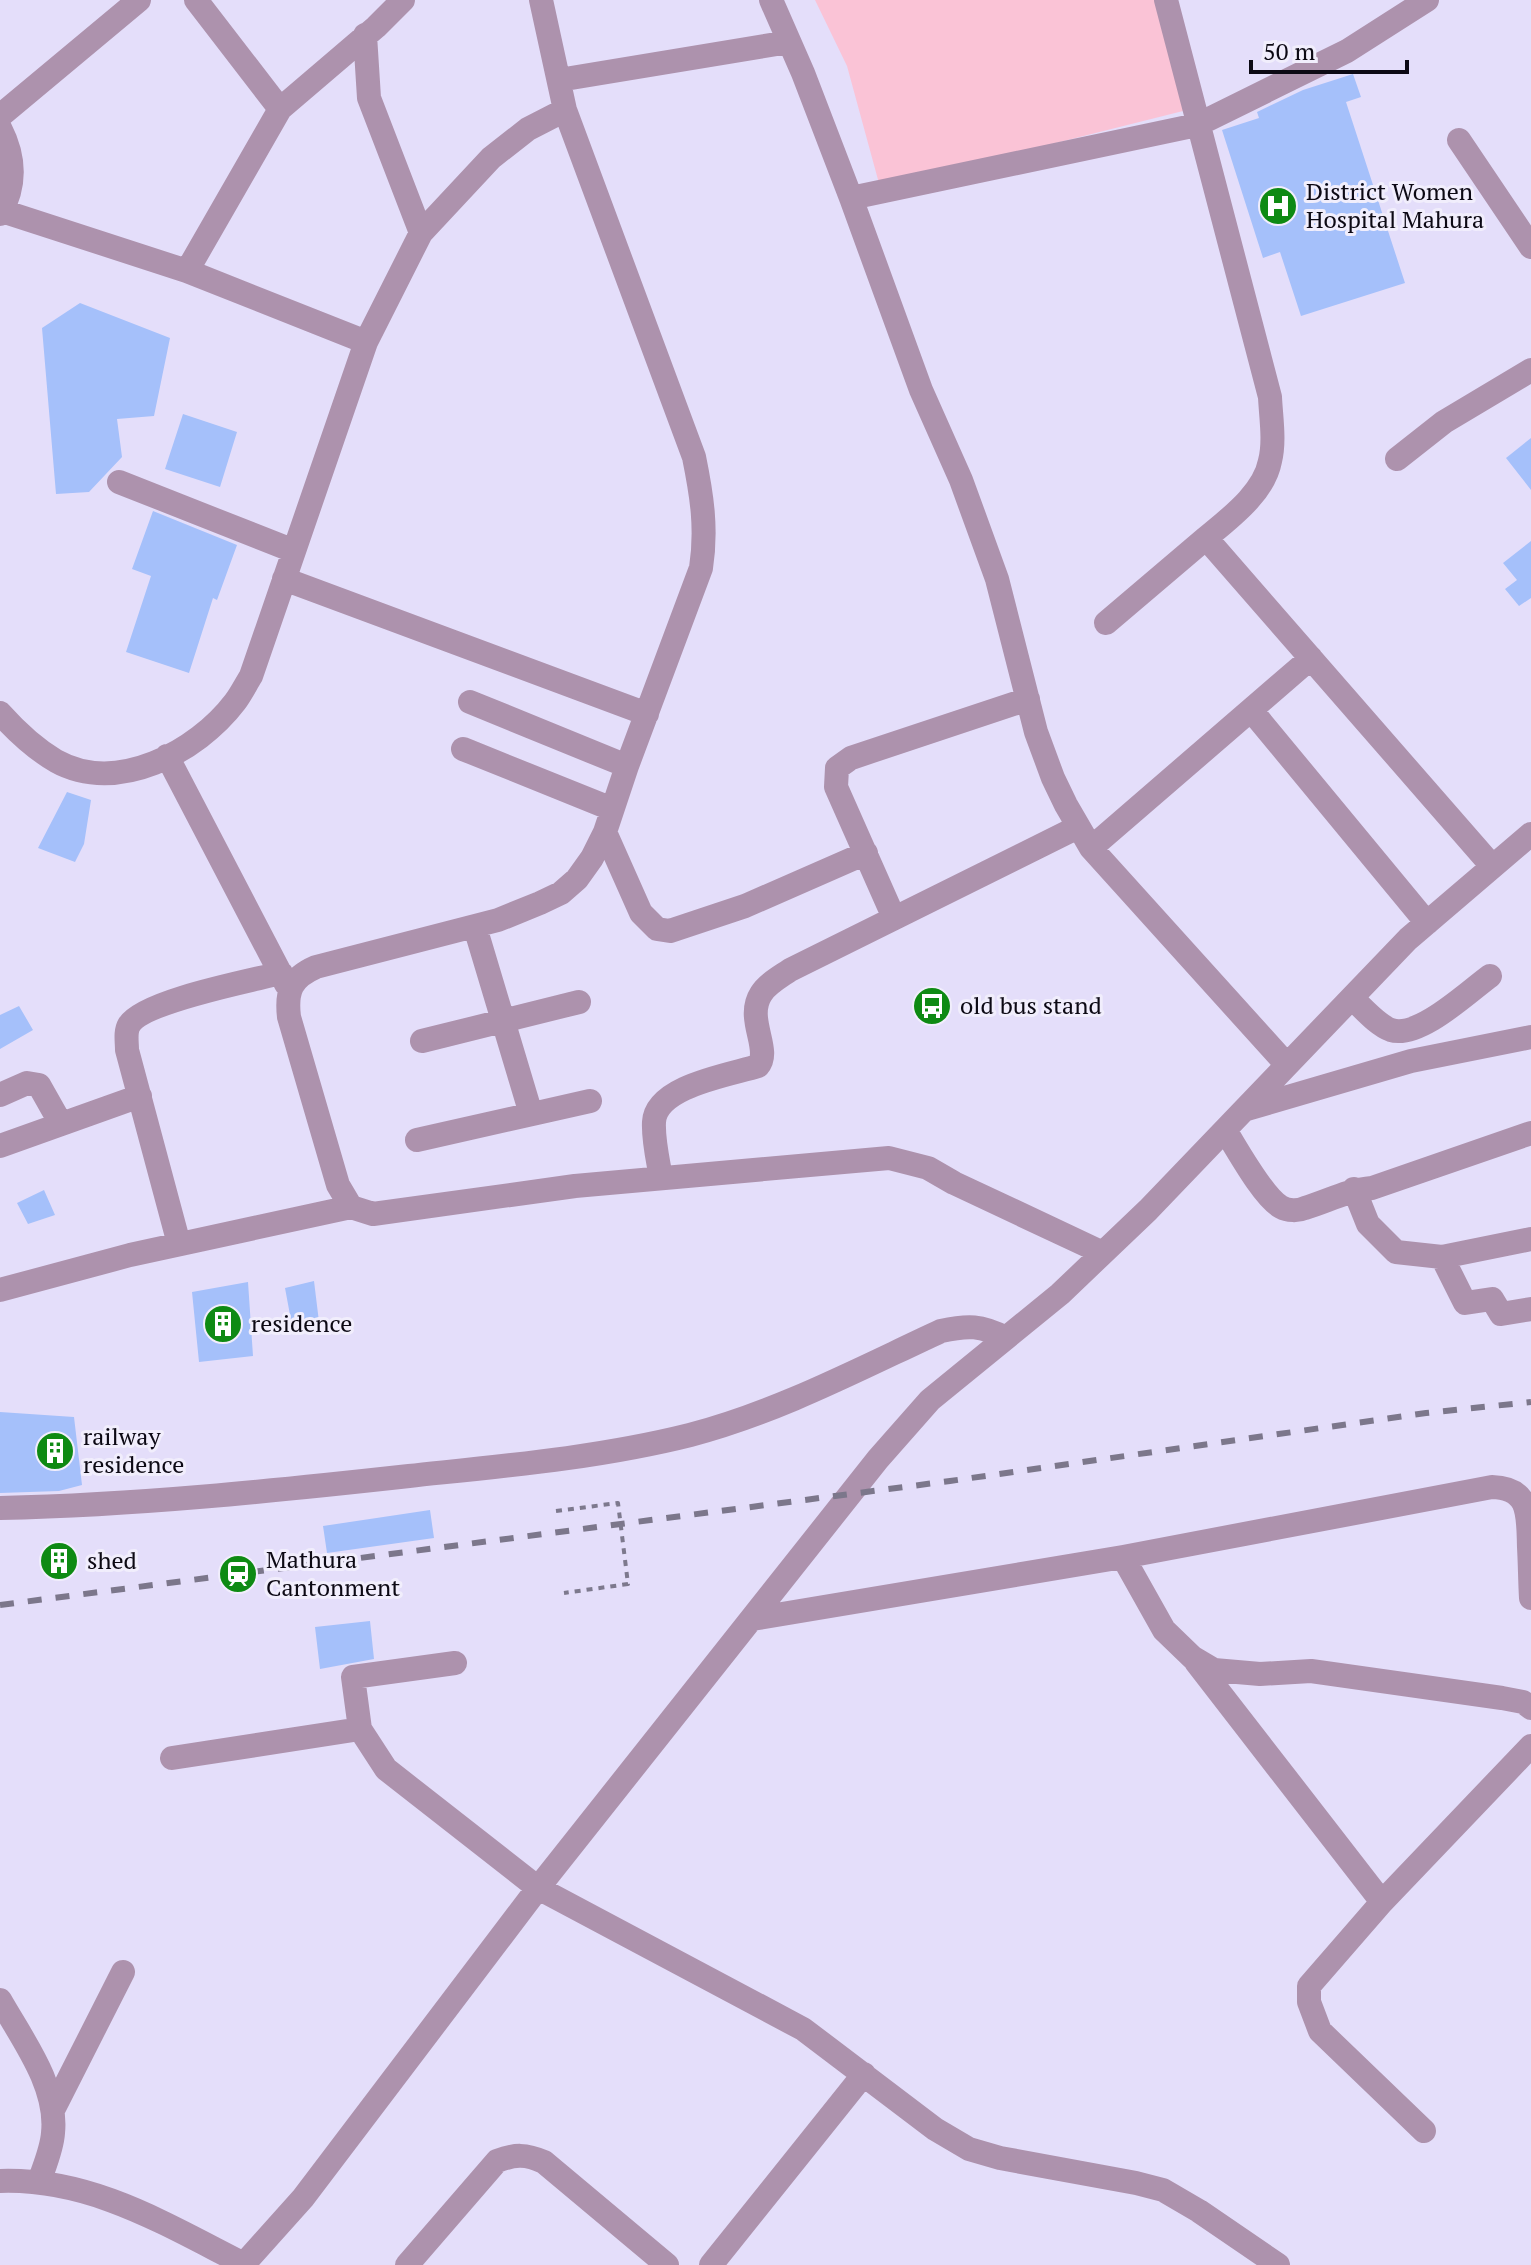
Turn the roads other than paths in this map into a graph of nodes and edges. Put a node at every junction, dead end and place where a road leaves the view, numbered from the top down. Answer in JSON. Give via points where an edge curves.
{"nodes":[{"id":1,"x":139,"y":0,"type":"edge"},
{"id":2,"x":196,"y":0,"type":"edge"},
{"id":3,"x":403,"y":0,"type":"edge"},
{"id":4,"x":541,"y":0,"type":"edge"},
{"id":5,"x":771,"y":0,"type":"edge"},
{"id":6,"x":1166,"y":0,"type":"edge"},
{"id":7,"x":1427,"y":0,"type":"edge"},
{"id":8,"x":365,"y":35,"type":"junction"},
{"id":9,"x":789,"y":42,"type":"junction"},
{"id":10,"x":559,"y":80,"type":"junction"},
{"id":11,"x":280,"y":109,"type":"junction"},
{"id":12,"x":565,"y":110,"type":"junction"},
{"id":13,"x":0,"y":116,"type":"edge"},
{"id":14,"x":1197,"y":125,"type":"junction"},
{"id":15,"x":0,"y":128,"type":"edge"},
{"id":16,"x":1459,"y":140,"type":"dead end"},
{"id":17,"x":851,"y":198,"type":"junction"},
{"id":18,"x":1,"y":213,"type":"edge"},
{"id":19,"x":421,"y":233,"type":"junction"},
{"id":20,"x":1531,"y":247,"type":"edge"},
{"id":21,"x":187,"y":271,"type":"junction"},
{"id":22,"x":366,"y":342,"type":"junction"},
{"id":23,"x":1531,"y":370,"type":"edge"},
{"id":24,"x":1397,"y":459,"type":"dead end"},
{"id":25,"x":119,"y":482,"type":"dead end"},
{"id":26,"x":1206,"y":538,"type":"junction"},
{"id":27,"x":294,"y":551,"type":"junction"},
{"id":28,"x":284,"y":579,"type":"junction"},
{"id":29,"x":1106,"y":623,"type":"dead end"},
{"id":30,"x":1311,"y":658,"type":"junction"},
{"id":31,"x":1028,"y":699,"type":"junction"},
{"id":32,"x":470,"y":702,"type":"dead end"},
{"id":33,"x":1251,"y":710,"type":"junction"},
{"id":34,"x":0,"y":713,"type":"edge"},
{"id":35,"x":647,"y":714,"type":"junction"},
{"id":36,"x":463,"y":749,"type":"dead end"},
{"id":37,"x":167,"y":756,"type":"junction"},
{"id":38,"x":627,"y":766,"type":"junction"},
{"id":39,"x":608,"y":820,"type":"junction"},
{"id":40,"x":1078,"y":827,"type":"junction"},
{"id":41,"x":1531,"y":834,"type":"edge"},
{"id":42,"x":1091,"y":848,"type":"junction"},
{"id":43,"x":866,"y":853,"type":"junction"},
{"id":44,"x":1492,"y":866,"type":"junction"},
{"id":45,"x":894,"y":918,"type":"junction"},
{"id":46,"x":1427,"y":923,"type":"junction"},
{"id":47,"x":475,"y":927,"type":"junction"},
{"id":48,"x":1490,"y":976,"type":"dead end"},
{"id":49,"x":285,"y":981,"type":"junction"},
{"id":50,"x":1352,"y":998,"type":"junction"},
{"id":51,"x":579,"y":1002,"type":"dead end"},
{"id":52,"x":503,"y":1022,"type":"junction"},
{"id":53,"x":1531,"y":1037,"type":"edge"},
{"id":54,"x":422,"y":1041,"type":"dead end"},
{"id":55,"x":1287,"y":1065,"type":"junction"},
{"id":56,"x":0,"y":1095,"type":"edge"},
{"id":57,"x":140,"y":1096,"type":"junction"},
{"id":58,"x":590,"y":1101,"type":"dead end"},
{"id":59,"x":1244,"y":1110,"type":"junction"},
{"id":60,"x":531,"y":1114,"type":"junction"},
{"id":61,"x":61,"y":1124,"type":"junction"},
{"id":62,"x":1225,"y":1130,"type":"junction"},
{"id":63,"x":1531,"y":1133,"type":"edge"},
{"id":64,"x":417,"y":1140,"type":"dead end"},
{"id":65,"x":0,"y":1146,"type":"edge"},
{"id":66,"x":661,"y":1178,"type":"junction"},
{"id":67,"x":1354,"y":1189,"type":"junction"},
{"id":68,"x":351,"y":1207,"type":"junction"},
{"id":69,"x":1531,"y":1239,"type":"edge"},
{"id":70,"x":179,"y":1244,"type":"junction"},
{"id":71,"x":1103,"y":1253,"type":"junction"},
{"id":72,"x":1442,"y":1257,"type":"junction"},
{"id":73,"x":0,"y":1290,"type":"edge"},
{"id":74,"x":1531,"y":1309,"type":"edge"},
{"id":75,"x":1006,"y":1338,"type":"junction"},
{"id":76,"x":1530,"y":1506,"type":"edge"},
{"id":77,"x":0,"y":1508,"type":"edge"},
{"id":78,"x":1123,"y":1557,"type":"junction"},
{"id":79,"x":1531,"y":1598,"type":"edge"},
{"id":80,"x":752,"y":1619,"type":"junction"},
{"id":81,"x":1192,"y":1657,"type":"junction"},
{"id":82,"x":455,"y":1663,"type":"dead end"},
{"id":83,"x":1531,"y":1708,"type":"edge"},
{"id":84,"x":360,"y":1729,"type":"junction"},
{"id":85,"x":1531,"y":1746,"type":"edge"},
{"id":86,"x":172,"y":1758,"type":"dead end"},
{"id":87,"x":538,"y":1888,"type":"junction"},
{"id":88,"x":1382,"y":1902,"type":"junction"},
{"id":89,"x":123,"y":1972,"type":"dead end"},
{"id":90,"x":0,"y":2000,"type":"edge"},
{"id":91,"x":864,"y":2074,"type":"junction"},
{"id":92,"x":53,"y":2110,"type":"junction"},
{"id":93,"x":1424,"y":2131,"type":"dead end"},
{"id":94,"x":0,"y":2181,"type":"edge"},
{"id":95,"x":39,"y":2182,"type":"junction"},
{"id":96,"x":243,"y":2264,"type":"edge"},
{"id":97,"x":407,"y":2265,"type":"edge"},
{"id":98,"x":667,"y":2265,"type":"edge"},
{"id":99,"x":711,"y":2265,"type":"edge"},
{"id":100,"x":1278,"y":2265,"type":"edge"}],
"edges":[{"from":1,"to":13,"type":"street"},
{"from":2,"to":11,"type":"street"},
{"from":3,"to":8,"type":"street"},
{"from":4,"to":10,"type":"street"},
{"from":5,"to":9,"type":"street"},
{"from":6,"to":14,"type":"street"},
{"from":7,"to":14,"type":"street","via":[[1347,51]]},
{"from":8,"to":11,"type":"street"},
{"from":8,"to":19,"type":"street","via":[[369,98]]},
{"from":9,"to":10,"type":"street"},
{"from":9,"to":17,"type":"street"},
{"from":10,"to":12,"type":"street"},
{"from":11,"to":21,"type":"street"},
{"from":12,"to":19,"type":"street","via":[[528,129],[491,158]]},
{"from":12,"to":35,"type":"street","via":[[694,457],[703,501],[701,568]]},
{"from":14,"to":17,"type":"street"},
{"from":14,"to":26,"type":"street","via":[[1270,397],[1272,444],[1270,464],[1259,486]]},
{"from":15,"to":18,"type":"street","via":[[9,144],[13,172]]},
{"from":16,"to":20,"type":"street"},
{"from":17,"to":31,"type":"street","via":[[992,565]]},
{"from":18,"to":21,"type":"street"},
{"from":19,"to":22,"type":"street"},
{"from":21,"to":22,"type":"street"},
{"from":22,"to":27,"type":"street"},
{"from":23,"to":24,"type":"street","via":[[1444,422]]},
{"from":25,"to":27,"type":"street"},
{"from":26,"to":29,"type":"street"},
{"from":26,"to":30,"type":"street"},
{"from":27,"to":28,"type":"street"},
{"from":28,"to":35,"type":"street"},
{"from":28,"to":37,"type":"street","via":[[251,676],[234,703],[187,747]]},
{"from":30,"to":33,"type":"street"},
{"from":30,"to":44,"type":"street"},
{"from":31,"to":40,"type":"street","via":[[1053,778]]},
{"from":31,"to":43,"type":"street","via":[[842,763],[836,787]]},
{"from":32,"to":38,"type":"street"},
{"from":33,"to":42,"type":"street"},
{"from":33,"to":46,"type":"street"},
{"from":34,"to":37,"type":"street","via":[[21,736],[59,762],[89,771],[117,773]]},
{"from":35,"to":38,"type":"street"},
{"from":36,"to":39,"type":"street"},
{"from":37,"to":49,"type":"street"},
{"from":38,"to":39,"type":"street"},
{"from":39,"to":43,"type":"street","via":[[641,913],[657,929],[670,931],[745,906]]},
{"from":39,"to":47,"type":"street","via":[[592,858],[561,893]]},
{"from":40,"to":42,"type":"street"},
{"from":40,"to":45,"type":"street"},
{"from":41,"to":44,"type":"street"},
{"from":42,"to":55,"type":"street"},
{"from":43,"to":45,"type":"street"},
{"from":44,"to":46,"type":"street"},
{"from":45,"to":66,"type":"street","via":[[790,970],[761,993],[754,1021],[763,1054],[758,1066],[667,1097],[654,1123]]},
{"from":46,"to":50,"type":"street"},
{"from":47,"to":49,"type":"street","via":[[316,967]]},
{"from":47,"to":52,"type":"street"},
{"from":48,"to":50,"type":"street","via":[[1429,1021],[1402,1032],[1388,1029]]},
{"from":49,"to":57,"type":"street","via":[[158,1005],[134,1019],[126,1028],[127,1050]]},
{"from":49,"to":68,"type":"street","via":[[291,1027],[338,1185]]},
{"from":50,"to":55,"type":"street"},
{"from":51,"to":52,"type":"street"},
{"from":52,"to":54,"type":"street"},
{"from":52,"to":60,"type":"street"},
{"from":53,"to":59,"type":"street","via":[[1411,1061]]},
{"from":55,"to":59,"type":"street"},
{"from":56,"to":61,"type":"street","via":[[27,1083],[39,1085]]},
{"from":57,"to":61,"type":"street"},
{"from":57,"to":70,"type":"street"},
{"from":58,"to":60,"type":"street"},
{"from":59,"to":62,"type":"street"},
{"from":60,"to":64,"type":"street"},
{"from":61,"to":65,"type":"street"},
{"from":62,"to":67,"type":"street","via":[[1282,1208],[1301,1210]]},
{"from":62,"to":71,"type":"street"},
{"from":63,"to":67,"type":"street","via":[[1372,1188]]},
{"from":66,"to":68,"type":"street","via":[[373,1214]]},
{"from":66,"to":71,"type":"street","via":[[889,1158],[928,1168]]},
{"from":67,"to":72,"type":"street","via":[[1368,1224],[1396,1252]]},
{"from":68,"to":70,"type":"street"},
{"from":69,"to":72,"type":"street"},
{"from":70,"to":73,"type":"street"},
{"from":71,"to":75,"type":"street"},
{"from":72,"to":74,"type":"street","via":[[1465,1303],[1492,1299],[1501,1314]]},
{"from":75,"to":77,"type":"street","via":[[987,1328],[941,1331],[779,1405],[691,1435],[586,1457],[222,1496]]},
{"from":75,"to":80,"type":"street","via":[[930,1400]]},
{"from":76,"to":78,"type":"street","via":[[1506,1487],[1492,1487]]},
{"from":76,"to":79,"type":"street"},
{"from":78,"to":80,"type":"street"},
{"from":78,"to":81,"type":"street","via":[[1164,1630]]},
{"from":80,"to":87,"type":"street"},
{"from":81,"to":83,"type":"street","via":[[1214,1670],[1311,1671],[1502,1698]]},
{"from":81,"to":88,"type":"street"},
{"from":82,"to":84,"type":"street","via":[[353,1677]]},
{"from":84,"to":86,"type":"street"},
{"from":84,"to":87,"type":"street","via":[[386,1769]]},
{"from":85,"to":88,"type":"street"},
{"from":87,"to":91,"type":"street","via":[[803,2029]]},
{"from":87,"to":96,"type":"street","via":[[303,2198]]},
{"from":88,"to":93,"type":"street","via":[[1309,1986],[1309,2002],[1320,2031]]},
{"from":89,"to":92,"type":"street"},
{"from":90,"to":92,"type":"street"},
{"from":91,"to":99,"type":"street"},
{"from":91,"to":100,"type":"street","via":[[969,2149],[1163,2190]]},
{"from":92,"to":95,"type":"street","via":[[53,2135]]},
{"from":94,"to":95,"type":"street"},
{"from":95,"to":96,"type":"street","via":[[122,2203]]},
{"from":97,"to":98,"type":"street","via":[[497,2161],[514,2155],[544,2162]]}]}
